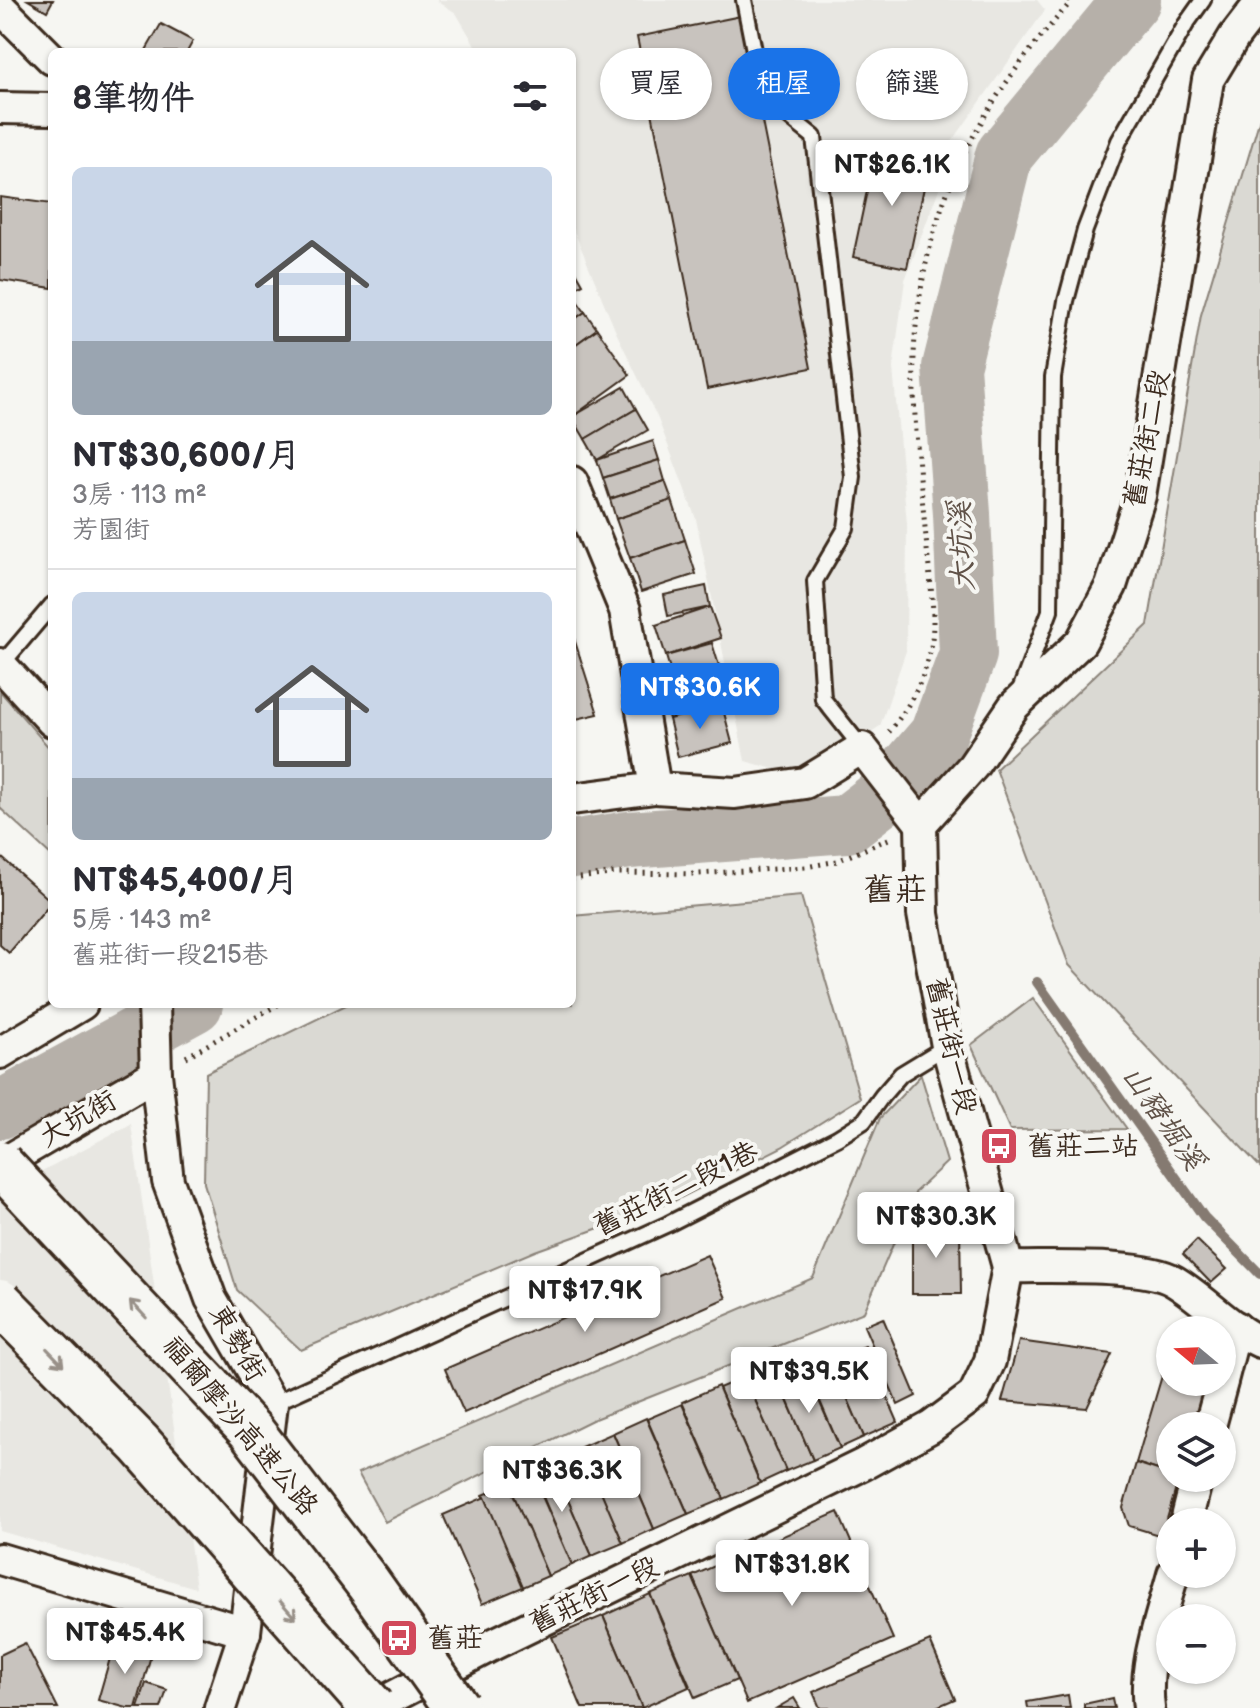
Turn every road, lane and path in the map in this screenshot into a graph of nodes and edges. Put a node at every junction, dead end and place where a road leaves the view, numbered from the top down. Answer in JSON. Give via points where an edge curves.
{"nodes":[{"id":1,"x":744,"y":0,"type":"edge"},
{"id":2,"x":1069,"y":0,"type":"edge"},
{"id":3,"x":1203,"y":0,"type":"edge"},
{"id":4,"x":1260,"y":3,"type":"edge"},
{"id":5,"x":0,"y":7,"type":"edge"},
{"id":6,"x":48,"y":55,"type":"edge"},
{"id":7,"x":0,"y":108,"type":"edge"},
{"id":8,"x":48,"y":109,"type":"edge"},
{"id":9,"x":576,"y":492,"type":"edge"},
{"id":10,"x":48,"y":610,"type":"edge"},
{"id":11,"x":0,"y":664,"type":"edge"},
{"id":12,"x":1014,"y":706,"type":"junction"},
{"id":13,"x":48,"y":717,"type":"edge"},
{"id":14,"x":865,"y":753,"type":"junction"},
{"id":15,"x":655,"y":788,"type":"junction"},
{"id":16,"x":576,"y":798,"type":"edge"},
{"id":17,"x":915,"y":816,"type":"junction"},
{"id":18,"x":576,"y":878,"type":"edge"},
{"id":19,"x":75,"y":1008,"type":"edge"},
{"id":20,"x":154,"y":1008,"type":"edge"},
{"id":21,"x":272,"y":1008,"type":"edge"},
{"id":22,"x":947,"y":1046,"type":"junction"},
{"id":23,"x":0,"y":1053,"type":"edge"},
{"id":24,"x":156,"y":1074,"type":"junction"},
{"id":25,"x":0,"y":1164,"type":"edge"},
{"id":26,"x":1008,"y":1267,"type":"junction"},
{"id":27,"x":0,"y":1302,"type":"edge"},
{"id":28,"x":1248,"y":1335,"type":"edge"},
{"id":29,"x":1236,"y":1356,"type":"edge"},
{"id":30,"x":1260,"y":1362,"type":"edge"},
{"id":31,"x":272,"y":1404,"type":"junction"},
{"id":32,"x":0,"y":1559,"type":"edge"},
{"id":33,"x":368,"y":1583,"type":"junction"},
{"id":34,"x":1170,"y":1588,"type":"edge"},
{"id":35,"x":245,"y":1632,"type":"junction"},
{"id":36,"x":220,"y":1708,"type":"edge"},
{"id":37,"x":372,"y":1708,"type":"edge"},
{"id":38,"x":457,"y":1708,"type":"edge"},
{"id":39,"x":492,"y":1708,"type":"edge"},
{"id":40,"x":1149,"y":1708,"type":"edge"}],
"edges":[{"from":1,"to":14,"type":"lane","via":[[763,96],[814,137],[853,477],[846,528],[815,581],[823,699]]},
{"from":2,"to":14,"type":"path","via":[[976,128],[933,232],[919,299],[915,379],[933,607],[931,650],[898,721]]},
{"from":3,"to":12,"type":"lane","via":[[1119,141],[1085,230],[1053,377],[1050,611]]},
{"from":4,"to":12,"type":"street","name":"舊莊街二段","via":[[1208,80],[1140,496],[1111,586],[1081,642]]},
{"from":5,"to":6,"type":"street"},
{"from":7,"to":8,"type":"street"},
{"from":9,"to":15,"type":"street","via":[[625,610]]},
{"from":10,"to":11,"type":"lane"},
{"from":11,"to":13,"type":"street"},
{"from":12,"to":17,"type":"street","name":"舊莊街二段","via":[[973,766]]},
{"from":14,"to":15,"type":"street","via":[[805,783],[735,793]]},
{"from":14,"to":17,"type":"street"},
{"from":15,"to":16,"type":"street"},
{"from":17,"to":18,"type":"path","via":[[837,861],[806,867]]},
{"from":17,"to":22,"type":"street","name":"舊莊街一段","via":[[923,914]]},
{"from":19,"to":23,"type":"street"},
{"from":20,"to":24,"type":"street","name":"東勢街"},
{"from":21,"to":24,"type":"path"},
{"from":22,"to":26,"type":"street","name":"舊莊街一段"},
{"from":22,"to":31,"type":"lane","name":"舊莊街二段1巷","via":[[901,1074],[864,1121],[837,1138],[668,1224]]},
{"from":24,"to":25,"type":"street","name":"大坑街"},
{"from":24,"to":31,"type":"street","name":"東勢街","via":[[173,1196],[211,1299]]},
{"from":33,"to":25,"type":"highway","name":"福爾摩沙高速公路","one_way":true,"bridge":true,"via":[[251,1431]]},
{"from":26,"to":28,"type":"street","via":[[1144,1270],[1172,1279]]},
{"from":26,"to":37,"type":"street","name":"舊莊街一段","via":[[990,1361],[980,1384],[974,1395],[931,1427]]},
{"from":27,"to":37,"type":"highway","one_way":true,"bridge":true,"via":[[140,1444]]},
{"from":28,"to":29,"type":"street"},
{"from":28,"to":30,"type":"street"},
{"from":31,"to":35,"type":"street","name":"東勢街"},
{"from":32,"to":35,"type":"street"},
{"from":33,"to":38,"type":"highway","name":"福爾摩沙高速公路","bridge":true},
{"from":33,"to":39,"type":"highway","bridge":true},
{"from":34,"to":40,"type":"street","via":[[1146,1691]]},
{"from":35,"to":36,"type":"street","name":"東勢街"}]}
